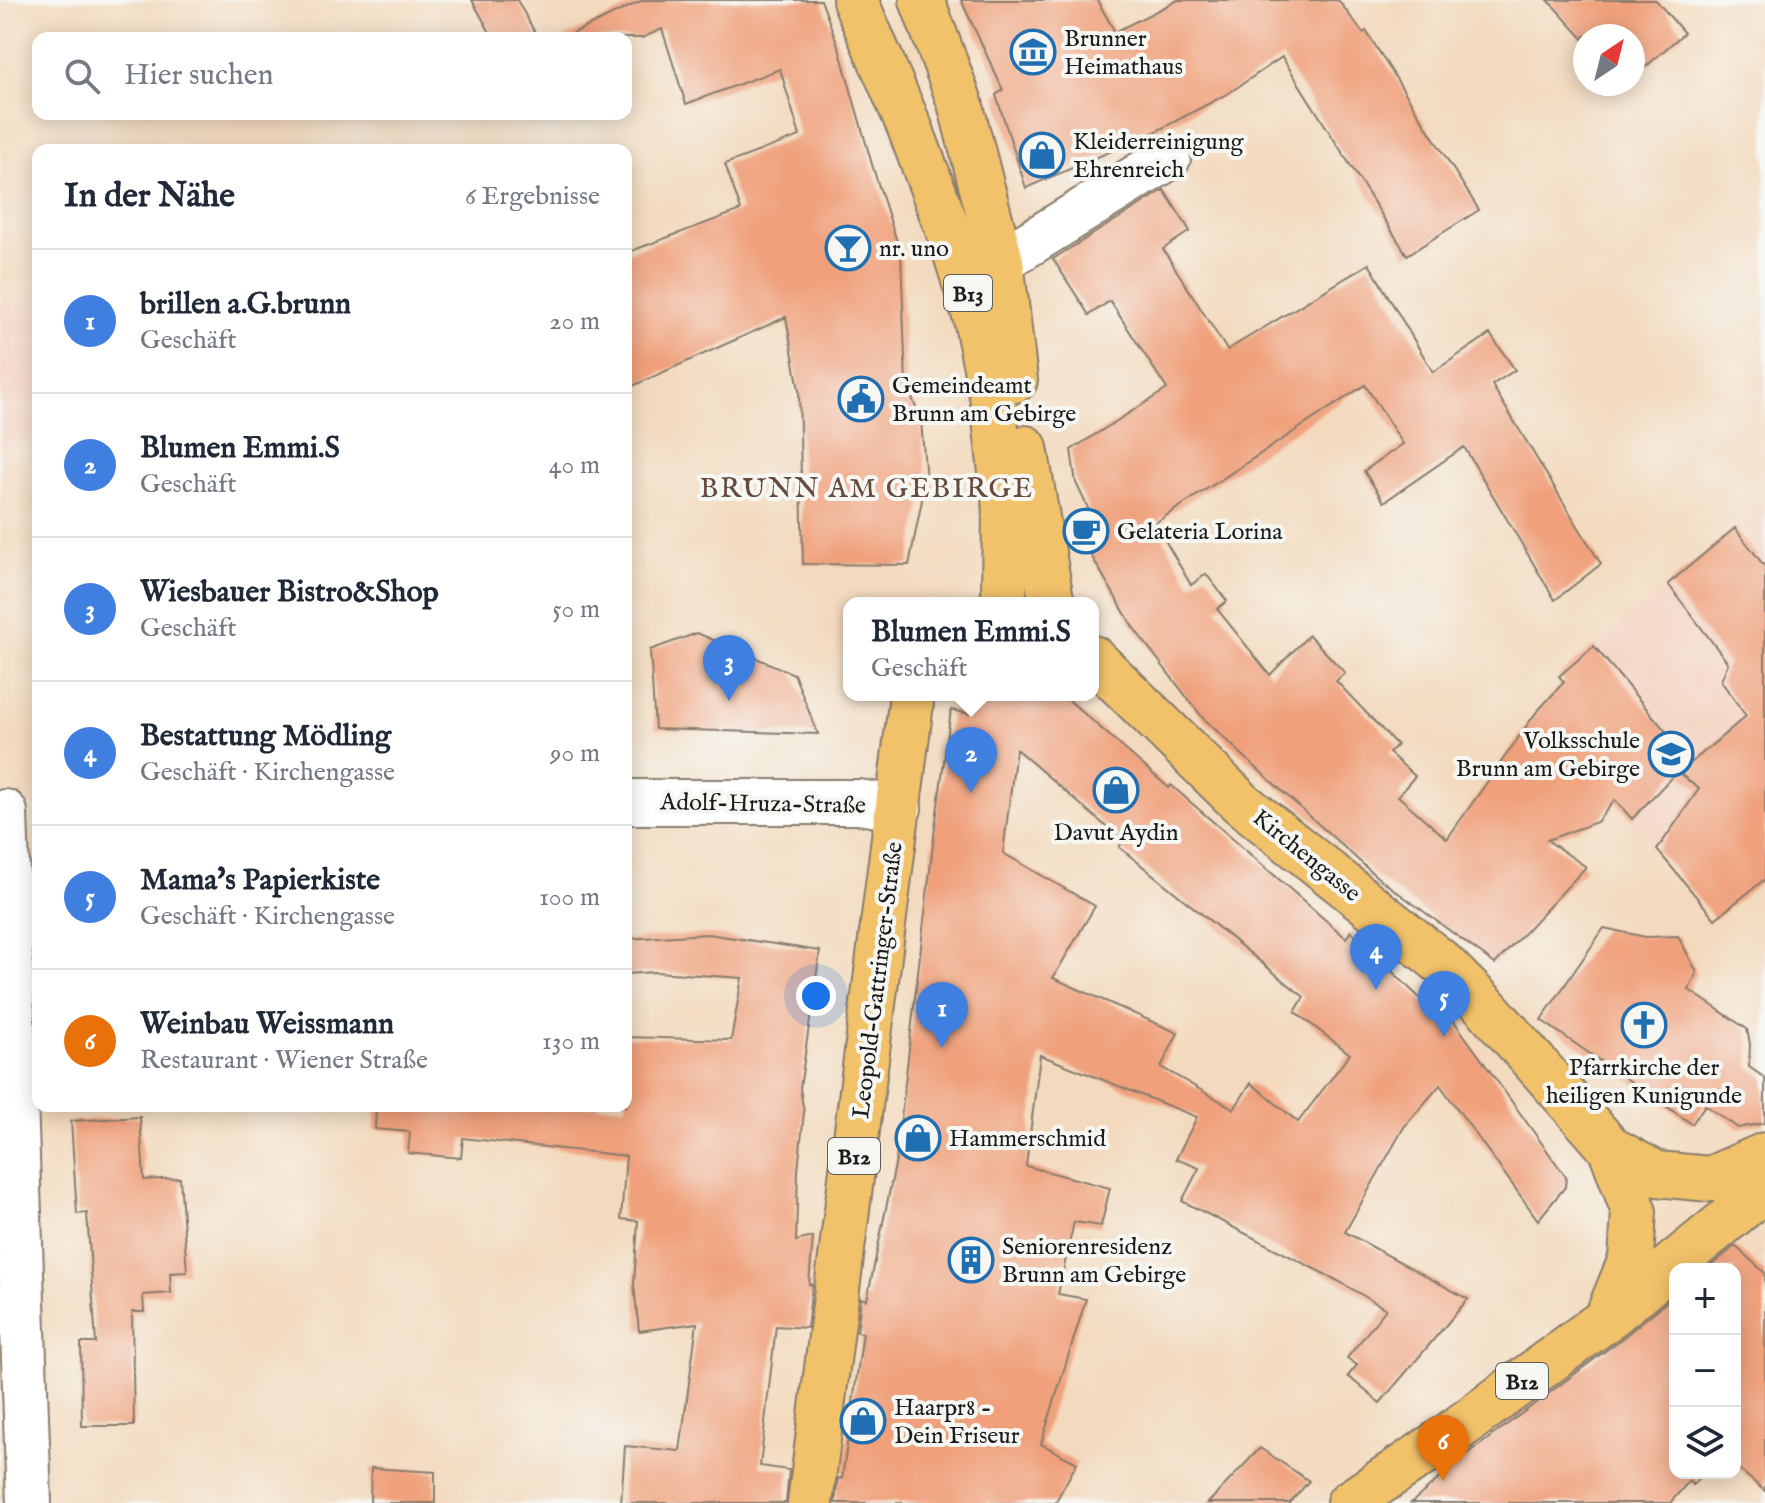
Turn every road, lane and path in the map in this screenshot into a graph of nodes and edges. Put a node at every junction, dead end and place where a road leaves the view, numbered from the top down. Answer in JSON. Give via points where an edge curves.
{"nodes":[{"id":1,"x":855,"y":0,"type":"edge"},
{"id":2,"x":922,"y":0,"type":"edge"},
{"id":3,"x":1168,"y":158,"type":"dead end"},
{"id":4,"x":1001,"y":261,"type":"junction"},
{"id":5,"x":1004,"y":597,"type":"edge"},
{"id":6,"x":1051,"y":597,"type":"edge"},
{"id":7,"x":1099,"y":664,"type":"edge"},
{"id":8,"x":1099,"y":673,"type":"edge"},
{"id":9,"x":1135,"y":700,"type":"junction"},
{"id":10,"x":911,"y":701,"type":"edge"},
{"id":11,"x":632,"y":802,"type":"edge"},
{"id":12,"x":899,"y":808,"type":"junction"},
{"id":13,"x":14,"y":812,"type":"edge"},
{"id":14,"x":1611,"y":1149,"type":"junction"},
{"id":15,"x":1758,"y":1180,"type":"edge"},
{"id":16,"x":1605,"y":1320,"type":"junction"},
{"id":17,"x":29,"y":1503,"type":"edge"},
{"id":18,"x":810,"y":1503,"type":"edge"},
{"id":19,"x":1349,"y":1503,"type":"edge"}],
"edges":[{"from":1,"to":5,"type":"main road","number":"B13","via":[[915,141],[976,319],[993,401],[1005,508]]},
{"from":2,"to":4,"type":"main road","number":"B13","via":[[960,103]]},
{"from":3,"to":4,"type":"street"},
{"from":4,"to":6,"type":"main road","number":"B13","via":[[1017,400]]},
{"from":7,"to":9,"type":"main road"},
{"from":8,"to":9,"type":"main road","number":"B12"},
{"from":9,"to":14,"type":"main road","name":"Kirchengasse","number":"B12","via":[[1241,803],[1441,962]]},
{"from":10,"to":12,"type":"main road","name":"Leopold-Gattringer-Straße","number":"B12"},
{"from":11,"to":12,"type":"street","name":"Adolf-Hruza-Straße","via":[[858,802]]},
{"from":12,"to":18,"type":"main road","name":"Leopold-Gattringer-Straße","number":"B12"},
{"from":13,"to":17,"type":"street"},
{"from":14,"to":15,"type":"main road","name":"Kirchengasse","number":"B12","via":[[1657,1174]]},
{"from":14,"to":16,"type":"main road","name":"Kirchengasse","number":"B12","via":[[1634,1212],[1631,1259]]},
{"from":15,"to":16,"type":"main road","number":"B12"},
{"from":16,"to":19,"type":"main road","number":"B12"}]}
